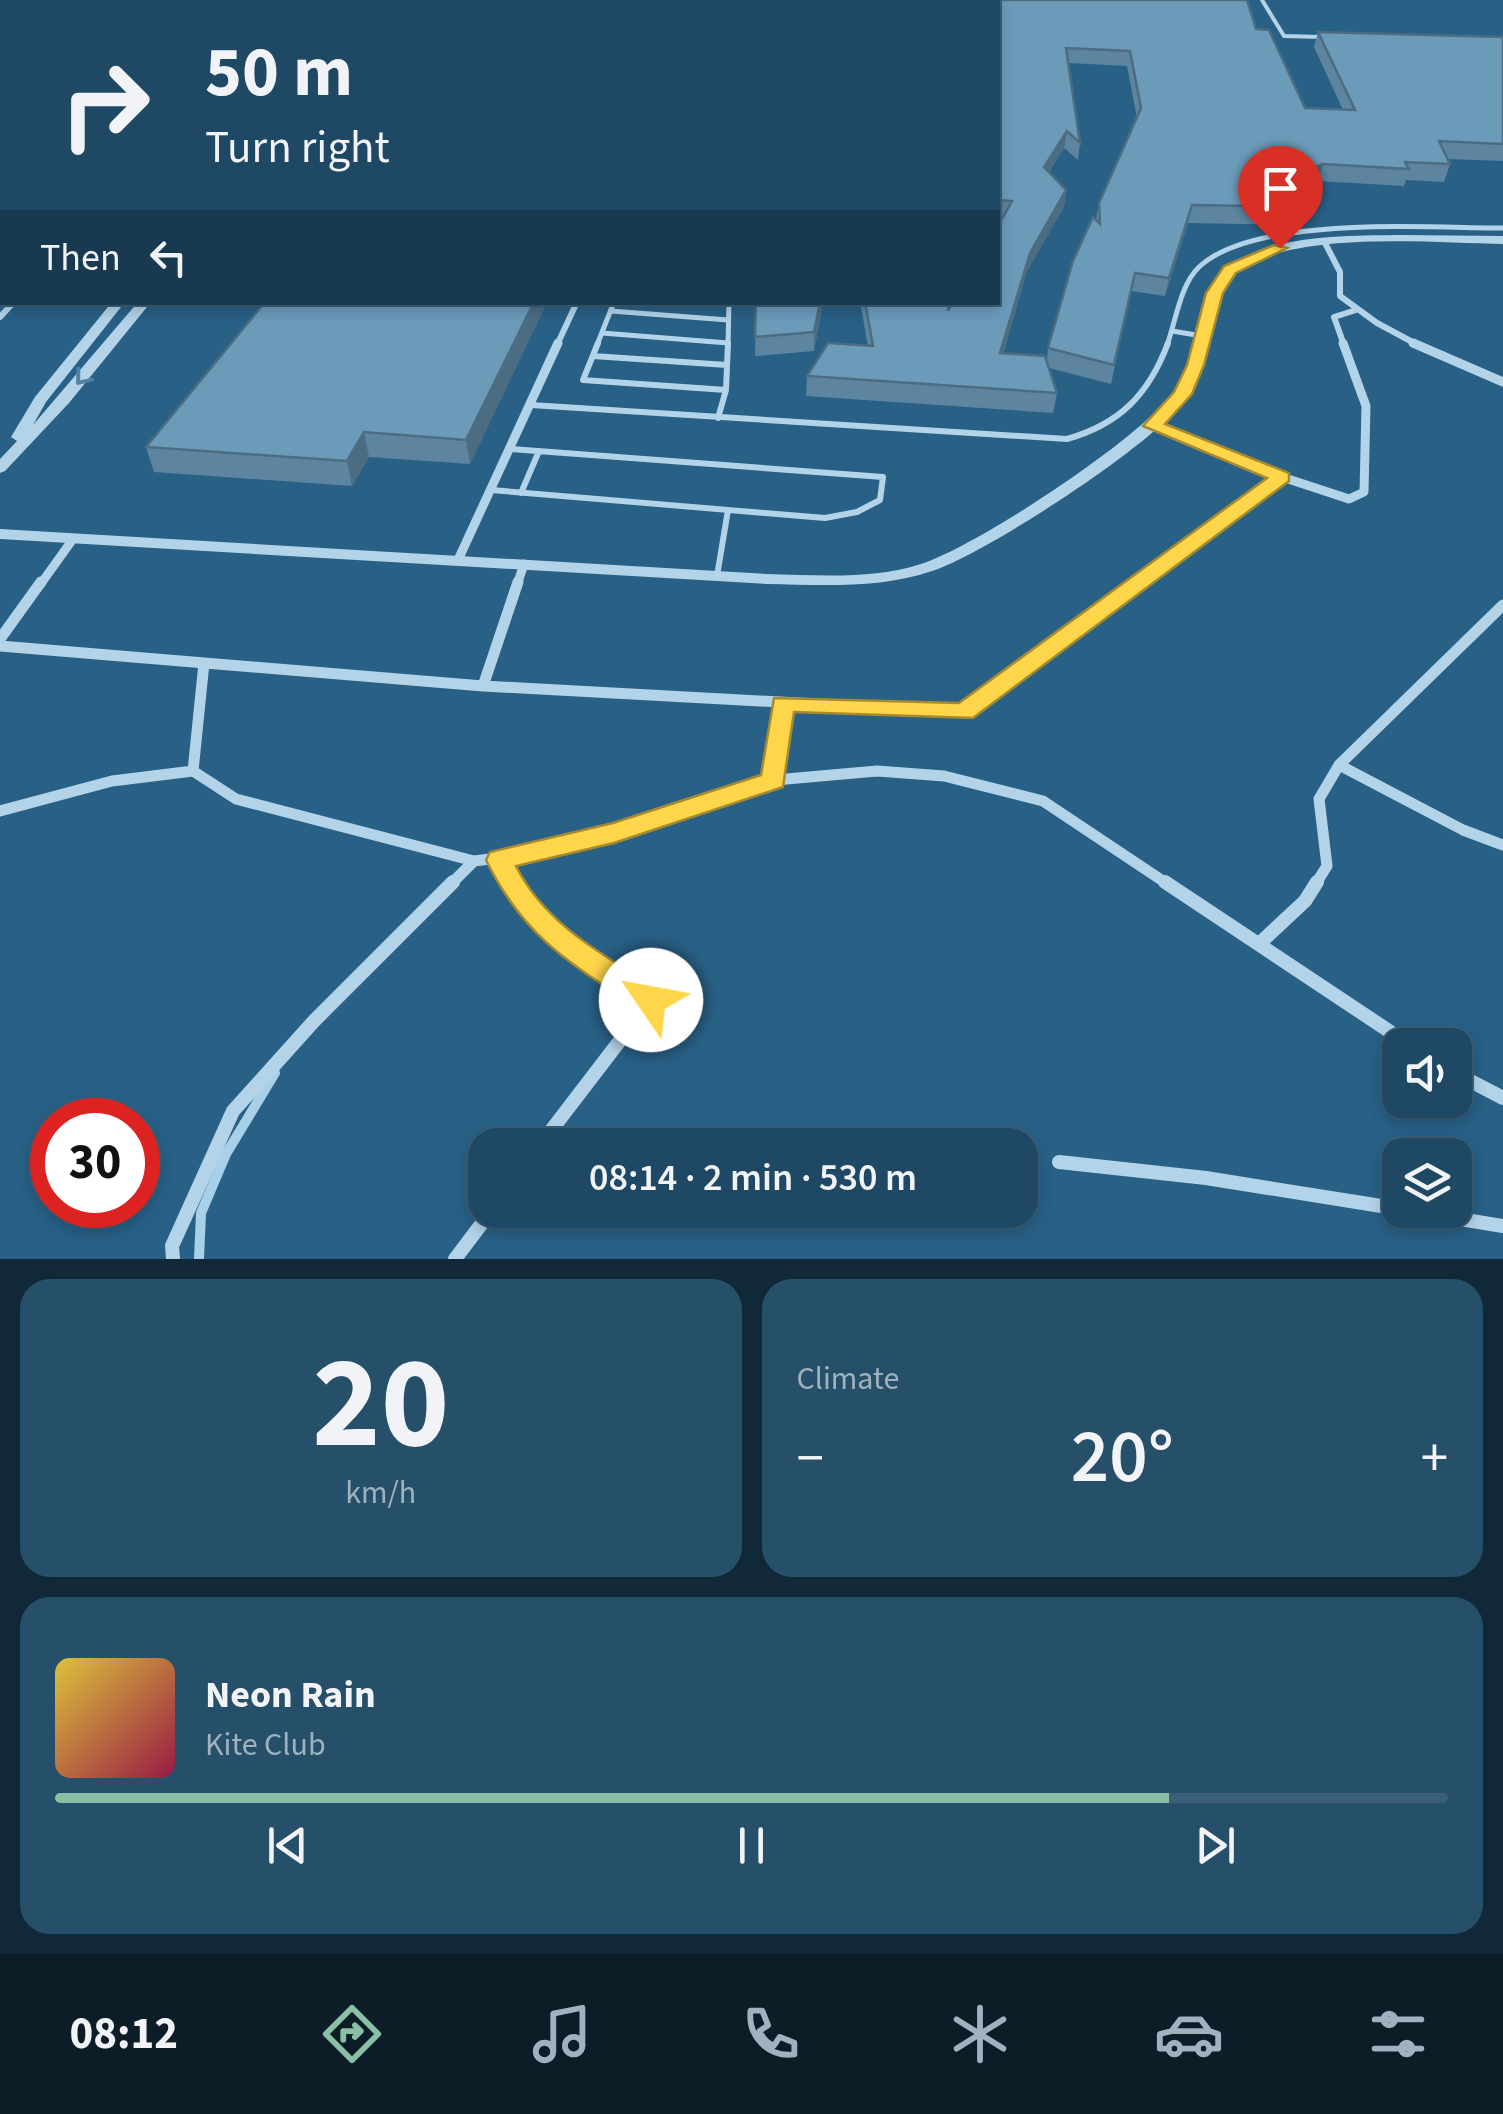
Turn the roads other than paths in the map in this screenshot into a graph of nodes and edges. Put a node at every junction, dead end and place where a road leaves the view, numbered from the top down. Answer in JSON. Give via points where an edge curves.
{"nodes":[{"id":1,"x":1262,"y":0,"type":"edge"},
{"id":2,"x":1322,"y":37,"type":"edge"},
{"id":3,"x":1503,"y":228,"type":"edge"},
{"id":4,"x":1503,"y":240,"type":"edge"},
{"id":5,"x":1326,"y":244,"type":"junction"},
{"id":6,"x":117,"y":305,"type":"edge"},
{"id":7,"x":142,"y":305,"type":"edge"},
{"id":8,"x":576,"y":305,"type":"edge"},
{"id":9,"x":613,"y":305,"type":"edge"},
{"id":10,"x":728,"y":305,"type":"edge"},
{"id":11,"x":1356,"y":310,"type":"junction"},
{"id":12,"x":611,"y":311,"type":"junction"},
{"id":13,"x":728,"y":320,"type":"junction"},
{"id":14,"x":1172,"y":330,"type":"junction"},
{"id":15,"x":602,"y":333,"type":"junction"},
{"id":16,"x":1203,"y":336,"type":"junction"},
{"id":17,"x":728,"y":343,"type":"junction"},
{"id":18,"x":592,"y":356,"type":"junction"},
{"id":19,"x":728,"y":365,"type":"junction"},
{"id":20,"x":1503,"y":382,"type":"edge"},
{"id":21,"x":726,"y":390,"type":"junction"},
{"id":22,"x":531,"y":405,"type":"junction"},
{"id":23,"x":718,"y":418,"type":"junction"},
{"id":24,"x":1153,"y":426,"type":"junction"},
{"id":25,"x":510,"y":449,"type":"junction"},
{"id":26,"x":539,"y":451,"type":"junction"},
{"id":27,"x":0,"y":467,"type":"edge"},
{"id":28,"x":1282,"y":477,"type":"junction"},
{"id":29,"x":491,"y":490,"type":"junction"},
{"id":30,"x":522,"y":493,"type":"junction"},
{"id":31,"x":728,"y":510,"type":"junction"},
{"id":32,"x":0,"y":534,"type":"edge"},
{"id":33,"x":73,"y":539,"type":"junction"},
{"id":34,"x":458,"y":560,"type":"junction"},
{"id":35,"x":524,"y":564,"type":"junction"},
{"id":36,"x":718,"y":576,"type":"junction"},
{"id":37,"x":1503,"y":605,"type":"edge"},
{"id":38,"x":0,"y":642,"type":"edge"},
{"id":39,"x":204,"y":663,"type":"junction"},
{"id":40,"x":483,"y":686,"type":"junction"},
{"id":41,"x":783,"y":704,"type":"junction"},
{"id":42,"x":1339,"y":765,"type":"junction"},
{"id":43,"x":192,"y":771,"type":"junction"},
{"id":44,"x":774,"y":780,"type":"junction"},
{"id":45,"x":0,"y":811,"type":"edge"},
{"id":46,"x":1503,"y":845,"type":"edge"},
{"id":47,"x":499,"y":860,"type":"junction"},
{"id":48,"x":474,"y":861,"type":"junction"},
{"id":49,"x":1261,"y":942,"type":"junction"},
{"id":50,"x":1385,"y":1028,"type":"edge"},
{"id":51,"x":1472,"y":1082,"type":"edge"},
{"id":52,"x":1503,"y":1098,"type":"edge"},
{"id":53,"x":553,"y":1128,"type":"edge"},
{"id":54,"x":1060,"y":1162,"type":"dead end"},
{"id":55,"x":1382,"y":1207,"type":"edge"},
{"id":56,"x":1472,"y":1221,"type":"edge"},
{"id":57,"x":1503,"y":1226,"type":"edge"},
{"id":58,"x":479,"y":1228,"type":"edge"},
{"id":59,"x":173,"y":1259,"type":"edge"},
{"id":60,"x":456,"y":1259,"type":"edge"}],
"edges":[{"from":1,"to":2,"type":"lane","via":[[1284,36]]},
{"from":3,"to":14,"type":"lane","via":[[1254,240],[1200,265]]},
{"from":4,"to":5,"type":"street"},
{"from":5,"to":11,"type":"street","via":[[1340,272],[1340,296]]},
{"from":5,"to":16,"type":"street","via":[[1280,248],[1230,269]]},
{"from":6,"to":27,"type":"street","via":[[40,400]]},
{"from":7,"to":27,"type":"street","one_way":true},
{"from":8,"to":22,"type":"street"},
{"from":9,"to":12,"type":"lane"},
{"from":10,"to":13,"type":"lane"},
{"from":11,"to":20,"type":"street"},
{"from":11,"to":28,"type":"street","via":[[1334,318],[1366,406],[1364,492],[1349,498]]},
{"from":12,"to":13,"type":"lane"},
{"from":12,"to":15,"type":"lane"},
{"from":13,"to":17,"type":"lane"},
{"from":14,"to":16,"type":"lane"},
{"from":14,"to":23,"type":"lane","via":[[1148,390],[1092,434],[1045,440]]},
{"from":15,"to":17,"type":"lane"},
{"from":15,"to":18,"type":"lane"},
{"from":16,"to":24,"type":"street","via":[[1183,394]]},
{"from":17,"to":19,"type":"lane"},
{"from":18,"to":19,"type":"lane"},
{"from":18,"to":21,"type":"lane","via":[[583,380]]},
{"from":19,"to":21,"type":"lane"},
{"from":21,"to":23,"type":"lane"},
{"from":22,"to":23,"type":"lane"},
{"from":22,"to":25,"type":"street"},
{"from":24,"to":28,"type":"street"},
{"from":24,"to":36,"type":"street","via":[[966,553],[930,568],[857,581]]},
{"from":25,"to":26,"type":"lane"},
{"from":25,"to":29,"type":"street"},
{"from":26,"to":30,"type":"lane"},
{"from":26,"to":31,"type":"lane","via":[[883,477],[880,500],[856,512],[826,518]]},
{"from":28,"to":41,"type":"street","via":[[964,712]]},
{"from":29,"to":30,"type":"lane"},
{"from":29,"to":34,"type":"street"},
{"from":30,"to":31,"type":"lane"},
{"from":31,"to":36,"type":"lane"},
{"from":32,"to":33,"type":"street"},
{"from":33,"to":34,"type":"street"},
{"from":33,"to":38,"type":"street"},
{"from":34,"to":35,"type":"street"},
{"from":35,"to":36,"type":"street"},
{"from":35,"to":40,"type":"street"},
{"from":37,"to":42,"type":"street"},
{"from":38,"to":39,"type":"street"},
{"from":39,"to":40,"type":"street"},
{"from":39,"to":43,"type":"street"},
{"from":40,"to":41,"type":"street"},
{"from":41,"to":44,"type":"street"},
{"from":42,"to":46,"type":"street"},
{"from":42,"to":49,"type":"street","via":[[1319,799],[1328,866],[1305,901]]},
{"from":43,"to":45,"type":"street","via":[[112,781]]},
{"from":43,"to":48,"type":"street","via":[[236,799]]},
{"from":44,"to":47,"type":"street","via":[[614,833]]},
{"from":44,"to":49,"type":"street","via":[[860,768],[990,782],[1043,801]]},
{"from":47,"to":48,"type":"street"},
{"from":47,"to":53,"type":"street","via":[[515,892],[561,942],[651,1000]]},
{"from":48,"to":59,"type":"street","via":[[233,1111],[172,1246]]},
{"from":49,"to":50,"type":"street"},
{"from":51,"to":52,"type":"street"},
{"from":54,"to":55,"type":"street"},
{"from":56,"to":57,"type":"street"},
{"from":58,"to":60,"type":"street"}]}
